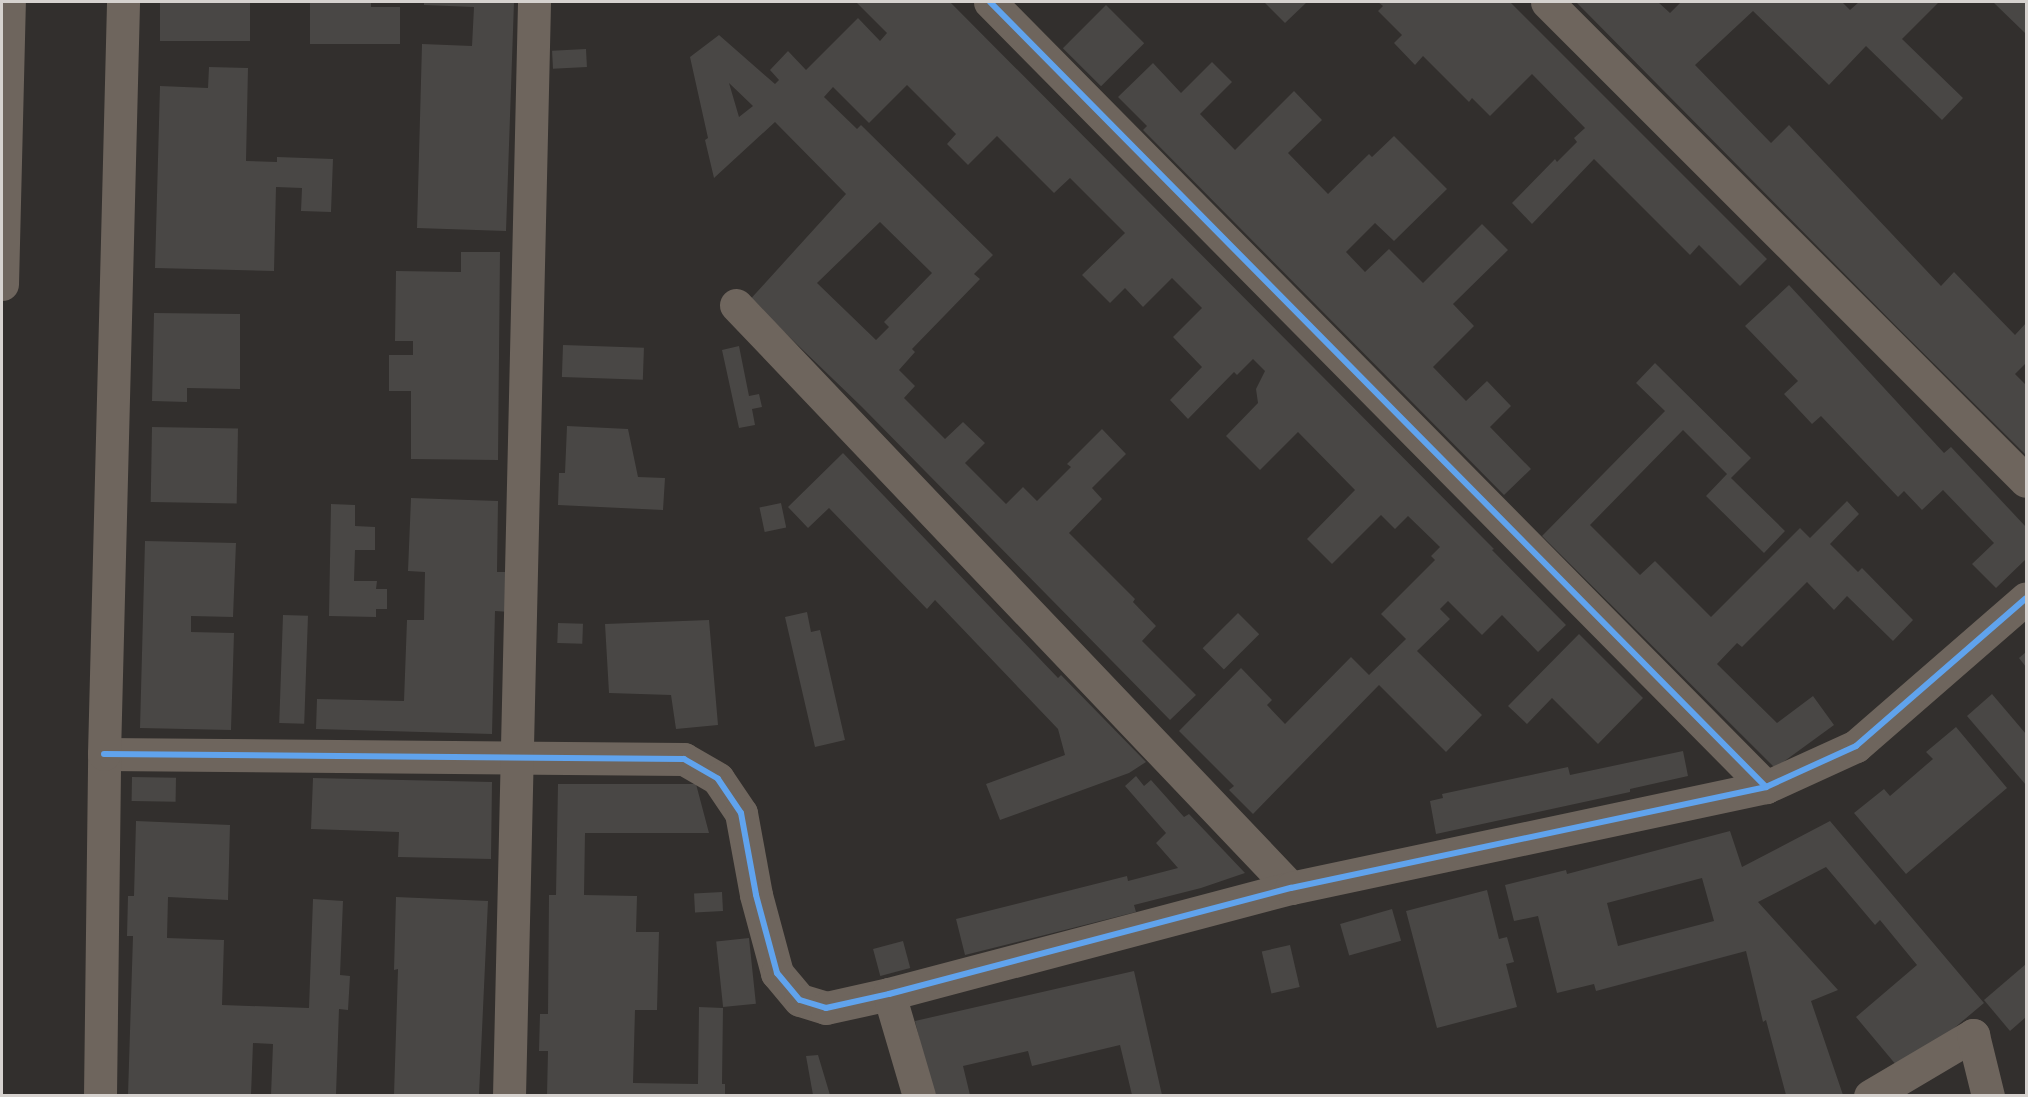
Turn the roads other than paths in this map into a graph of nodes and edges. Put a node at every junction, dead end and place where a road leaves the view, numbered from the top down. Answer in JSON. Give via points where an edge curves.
{"nodes":[{"id":1,"x":9,"y":2,"type":"edge"},
{"id":2,"x":123,"y":2,"type":"edge"},
{"id":3,"x":534,"y":2,"type":"edge"},
{"id":4,"x":990,"y":2,"type":"edge"},
{"id":5,"x":1547,"y":2,"type":"edge"},
{"id":6,"x":2,"y":284,"type":"edge"},
{"id":7,"x":736,"y":305,"type":"dead end"},
{"id":8,"x":2026,"y":481,"type":"edge"},
{"id":9,"x":2026,"y":598,"type":"edge"},
{"id":10,"x":104,"y":754,"type":"junction"},
{"id":11,"x":516,"y":759,"type":"junction"},
{"id":12,"x":1766,"y":787,"type":"junction"},
{"id":13,"x":1291,"y":888,"type":"junction"},
{"id":14,"x":889,"y":994,"type":"junction"},
{"id":15,"x":100,"y":1095,"type":"edge"},
{"id":16,"x":509,"y":1095,"type":"edge"},
{"id":17,"x":919,"y":1095,"type":"edge"},
{"id":18,"x":1870,"y":1095,"type":"edge"},
{"id":19,"x":1988,"y":1095,"type":"edge"}],
"edges":[{"from":1,"to":6,"type":"street"},
{"from":2,"to":10,"type":"street"},
{"from":3,"to":11,"type":"street"},
{"from":4,"to":12,"type":"street"},
{"from":5,"to":8,"type":"street"},
{"from":7,"to":13,"type":"street"},
{"from":9,"to":12,"type":"street","via":[[1856,746]]},
{"from":10,"to":11,"type":"street"},
{"from":10,"to":15,"type":"street"},
{"from":11,"to":14,"type":"street","via":[[684,759],[717,779],[741,813],[756,896],[777,973],[800,1000],[826,1008]]},
{"from":11,"to":16,"type":"street"},
{"from":12,"to":13,"type":"street"},
{"from":13,"to":14,"type":"street"},
{"from":14,"to":17,"type":"street"},
{"from":18,"to":19,"type":"street","via":[[1973,1035]]}]}
